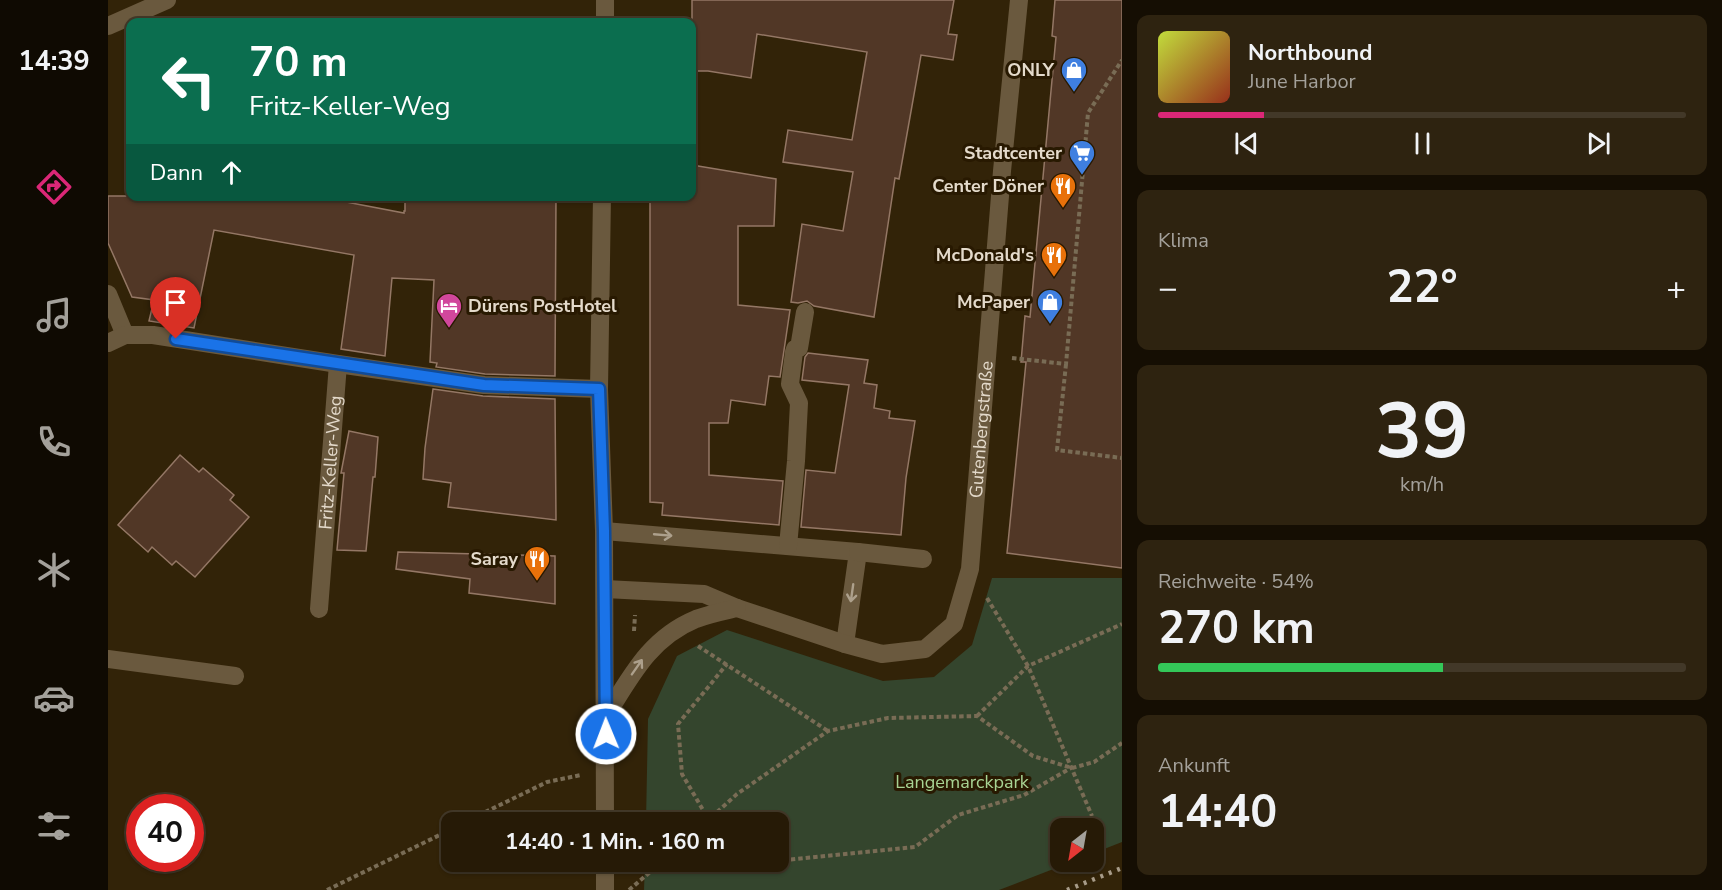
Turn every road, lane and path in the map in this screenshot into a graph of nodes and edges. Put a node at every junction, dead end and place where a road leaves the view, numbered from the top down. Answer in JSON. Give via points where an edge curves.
{"nodes":[{"id":1,"x":167,"y":0,"type":"edge"},
{"id":2,"x":605,"y":0,"type":"edge"},
{"id":3,"x":1019,"y":0,"type":"edge"},
{"id":4,"x":126,"y":18,"type":"edge"},
{"id":5,"x":126,"y":18,"type":"edge"},
{"id":6,"x":605,"y":18,"type":"edge"},
{"id":7,"x":108,"y":26,"type":"edge"},
{"id":8,"x":1122,"y":60,"type":"edge"},
{"id":9,"x":602,"y":201,"type":"edge"},
{"id":10,"x":108,"y":294,"type":"edge"},
{"id":11,"x":805,"y":312,"type":"dead end"},
{"id":12,"x":125,"y":335,"type":"junction"},
{"id":13,"x":108,"y":343,"type":"edge"},
{"id":14,"x":1021,"y":359,"type":"dead end"},
{"id":15,"x":338,"y":364,"type":"junction"},
{"id":16,"x":1066,"y":364,"type":"junction"},
{"id":17,"x":599,"y":389,"type":"junction"},
{"id":18,"x":1122,"y":458,"type":"edge"},
{"id":19,"x":604,"y":531,"type":"junction"},
{"id":20,"x":788,"y":546,"type":"junction"},
{"id":21,"x":858,"y":552,"type":"junction"},
{"id":22,"x":923,"y":559,"type":"dead end"},
{"id":23,"x":970,"y":569,"type":"junction"},
{"id":24,"x":605,"y":588,"type":"junction"},
{"id":25,"x":737,"y":608,"type":"junction"},
{"id":26,"x":319,"y":609,"type":"dead end"},
{"id":27,"x":1122,"y":624,"type":"edge"},
{"id":28,"x":666,"y":635,"type":"junction"},
{"id":29,"x":845,"y":644,"type":"junction"},
{"id":30,"x":108,"y":659,"type":"edge"},
{"id":31,"x":727,"y":664,"type":"junction"},
{"id":32,"x":1028,"y":666,"type":"junction"},
{"id":33,"x":235,"y":676,"type":"dead end"},
{"id":34,"x":606,"y":716,"type":"junction"},
{"id":35,"x":978,"y":716,"type":"junction"},
{"id":36,"x":828,"y":731,"type":"junction"},
{"id":37,"x":1122,"y":743,"type":"edge"},
{"id":38,"x":1072,"y":768,"type":"junction"},
{"id":39,"x":605,"y":770,"type":"junction"},
{"id":40,"x":486,"y":812,"type":"edge"},
{"id":41,"x":605,"y":812,"type":"edge"},
{"id":42,"x":703,"y":812,"type":"edge"},
{"id":43,"x":718,"y":812,"type":"edge"},
{"id":44,"x":1092,"y":816,"type":"dead end"},
{"id":45,"x":441,"y":834,"type":"edge"},
{"id":46,"x":789,"y":860,"type":"edge"},
{"id":47,"x":605,"y":872,"type":"edge"},
{"id":48,"x":650,"y":872,"type":"edge"},
{"id":49,"x":327,"y":890,"type":"edge"},
{"id":50,"x":605,"y":890,"type":"edge"},
{"id":51,"x":629,"y":890,"type":"edge"}],
"edges":[{"from":1,"to":4,"type":"street"},
{"from":2,"to":6,"type":"street"},
{"from":3,"to":23,"type":"street","name":"Gutenbergstraße"},
{"from":5,"to":7,"type":"street"},
{"from":8,"to":16,"type":"path","via":[[1089,113]]},
{"from":9,"to":17,"type":"street"},
{"from":10,"to":12,"type":"street"},
{"from":11,"to":20,"type":"street","via":[[790,384],[799,403]]},
{"from":12,"to":13,"type":"street"},
{"from":12,"to":15,"type":"street","via":[[153,335]]},
{"from":14,"to":16,"type":"path"},
{"from":15,"to":17,"type":"street","via":[[484,385]]},
{"from":15,"to":26,"type":"street","name":"Fritz-Keller-Weg"},
{"from":16,"to":18,"type":"path","via":[[1057,450]]},
{"from":17,"to":19,"type":"street"},
{"from":19,"to":20,"type":"street","one_way":true},
{"from":19,"to":24,"type":"street"},
{"from":20,"to":21,"type":"street"},
{"from":21,"to":22,"type":"street"},
{"from":21,"to":29,"type":"street","one_way":true},
{"from":23,"to":29,"type":"street","name":"Gutenbergstraße","via":[[954,624],[925,649],[882,654]]},
{"from":23,"to":32,"type":"path"},
{"from":24,"to":25,"type":"street","name":"Gutenbergstraße","via":[[705,594]]},
{"from":24,"to":34,"type":"street"},
{"from":25,"to":28,"type":"street","via":[[697,618]]},
{"from":25,"to":29,"type":"street","name":"Gutenbergstraße"},
{"from":27,"to":32,"type":"path"},
{"from":28,"to":31,"type":"path","via":[[701,647]]},
{"from":34,"to":28,"type":"street","one_way":true,"via":[[645,655]]},
{"from":30,"to":33,"type":"street"},
{"from":31,"to":36,"type":"path"},
{"from":31,"to":42,"type":"path","via":[[678,724],[682,774]]},
{"from":32,"to":35,"type":"path"},
{"from":32,"to":38,"type":"path"},
{"from":34,"to":39,"type":"street"},
{"from":35,"to":36,"type":"path","via":[[888,718]]},
{"from":35,"to":38,"type":"path","via":[[1034,756]]},
{"from":36,"to":43,"type":"path","via":[[737,794]]},
{"from":37,"to":38,"type":"path","via":[[1094,762]]},
{"from":38,"to":44,"type":"path"},
{"from":38,"to":46,"type":"path","via":[[1024,795],[958,815],[915,847]]},
{"from":39,"to":40,"type":"path","via":[[547,782]]},
{"from":39,"to":41,"type":"street"},
{"from":45,"to":49,"type":"path"},
{"from":47,"to":50,"type":"street"},
{"from":48,"to":51,"type":"path"}]}
